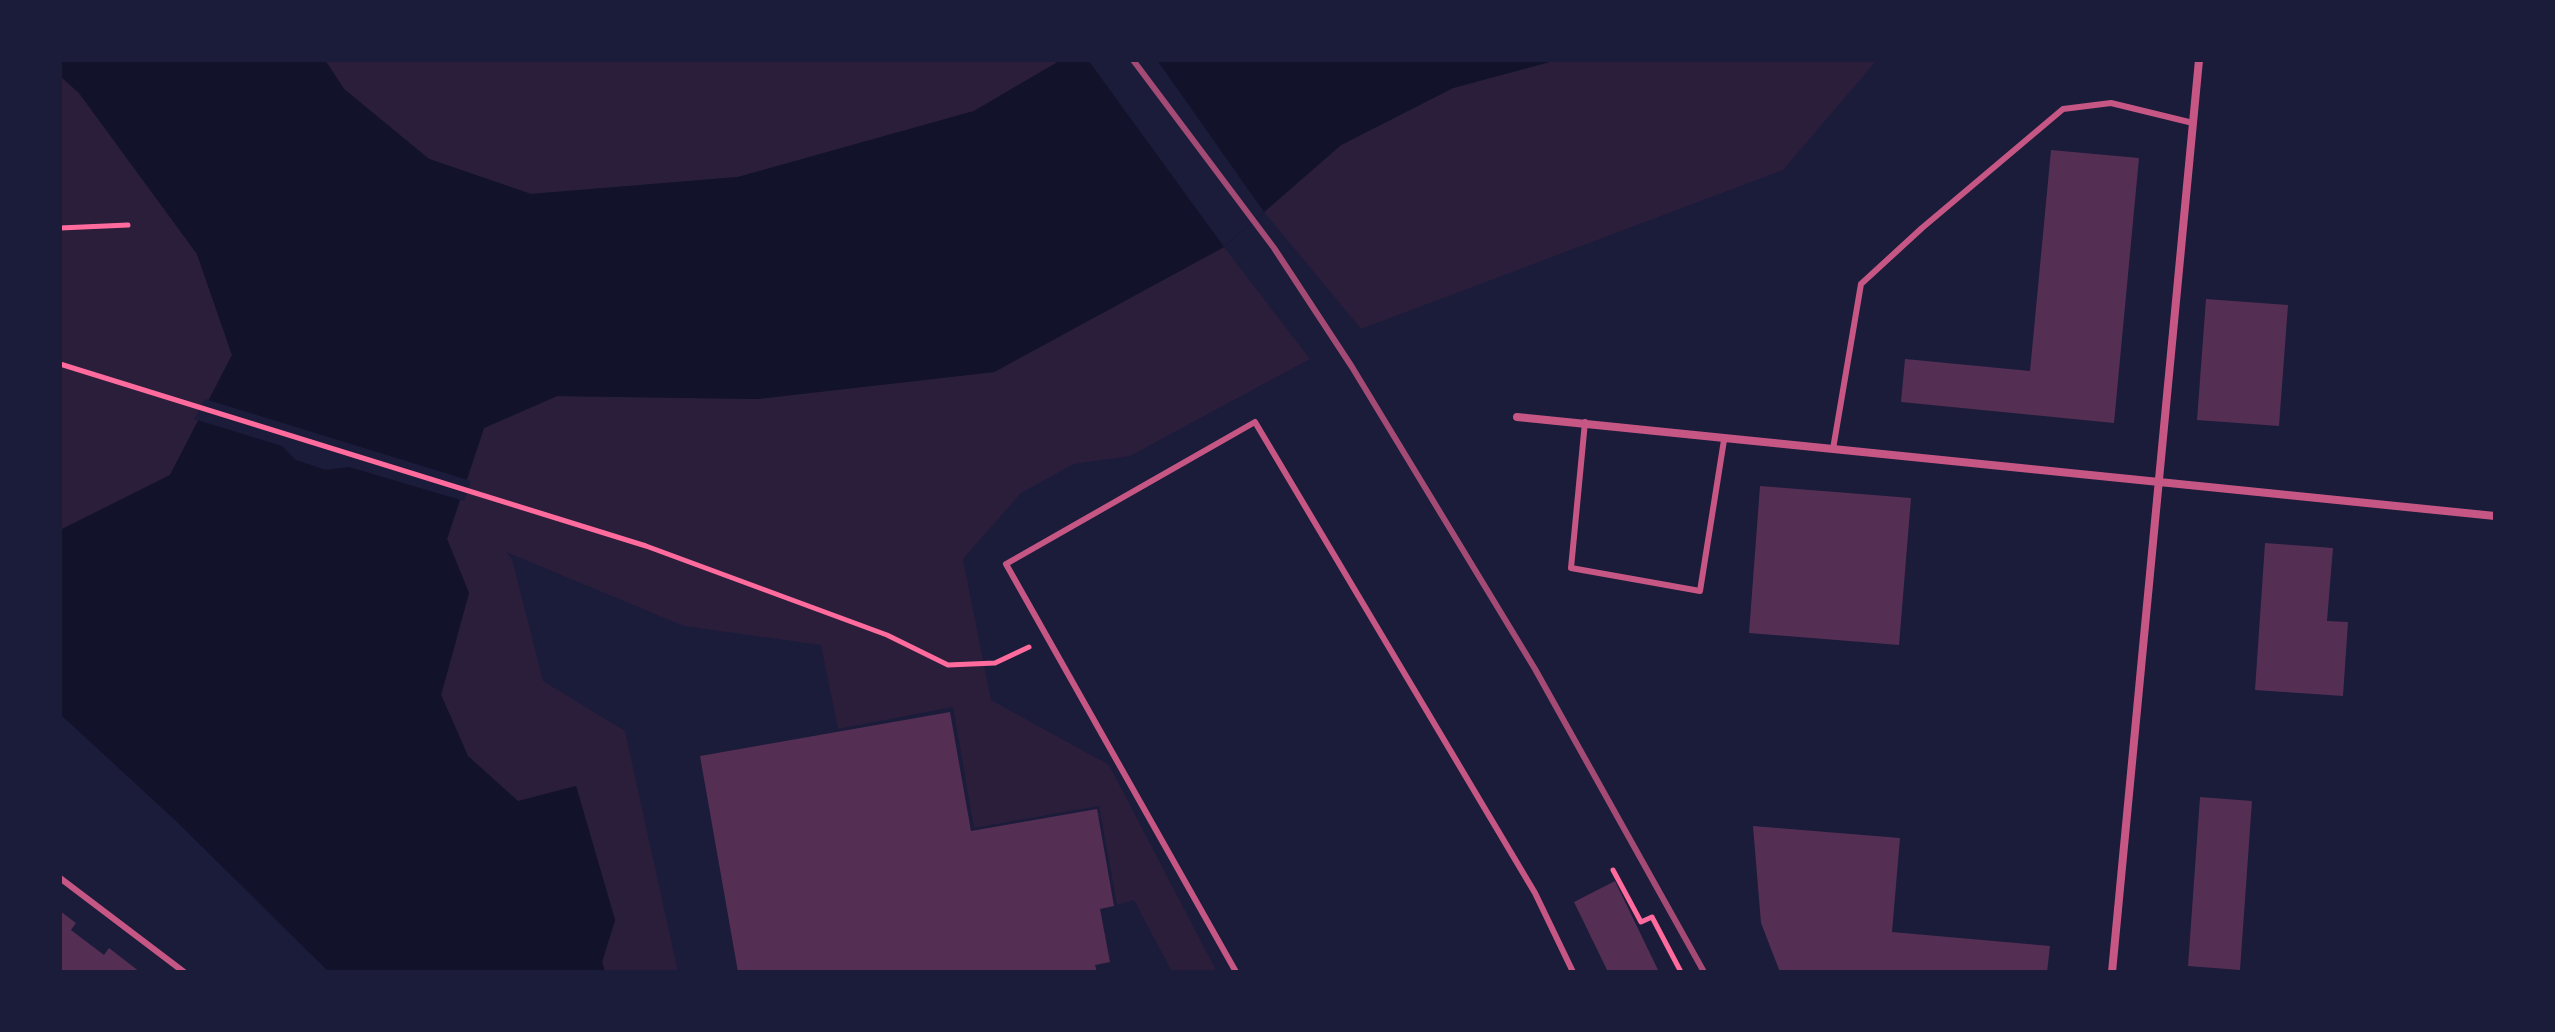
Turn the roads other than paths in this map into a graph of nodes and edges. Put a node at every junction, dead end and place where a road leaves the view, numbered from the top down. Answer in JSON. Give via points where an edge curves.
{"nodes":[{"id":1,"x":2199,"y":60,"type":"edge"},
{"id":2,"x":2193,"y":123,"type":"junction"},
{"id":3,"x":1517,"y":417,"type":"dead end"},
{"id":4,"x":1585,"y":422,"type":"junction"},
{"id":5,"x":1724,"y":440,"type":"junction"},
{"id":6,"x":1833,"y":449,"type":"junction"},
{"id":7,"x":2161,"y":481,"type":"junction"},
{"id":8,"x":2495,"y":516,"type":"edge"},
{"id":9,"x":60,"y":878,"type":"edge"},
{"id":10,"x":184,"y":972,"type":"edge"},
{"id":11,"x":1236,"y":972,"type":"edge"},
{"id":12,"x":1573,"y":972,"type":"edge"},
{"id":13,"x":2112,"y":972,"type":"edge"}],
"edges":[{"from":1,"to":2,"type":"street"},
{"from":2,"to":6,"type":"lane","via":[[2111,103],[2063,109],[1922,228],[1861,284]]},
{"from":2,"to":7,"type":"street"},
{"from":3,"to":4,"type":"street"},
{"from":4,"to":5,"type":"street"},
{"from":4,"to":5,"type":"lane","via":[[1571,568],[1700,591]]},
{"from":5,"to":6,"type":"street"},
{"from":6,"to":7,"type":"street"},
{"from":7,"to":8,"type":"street"},
{"from":7,"to":13,"type":"street"},
{"from":9,"to":10,"type":"lane"},
{"from":11,"to":12,"type":"lane","via":[[1006,564],[1255,422],[1535,893]]}]}
